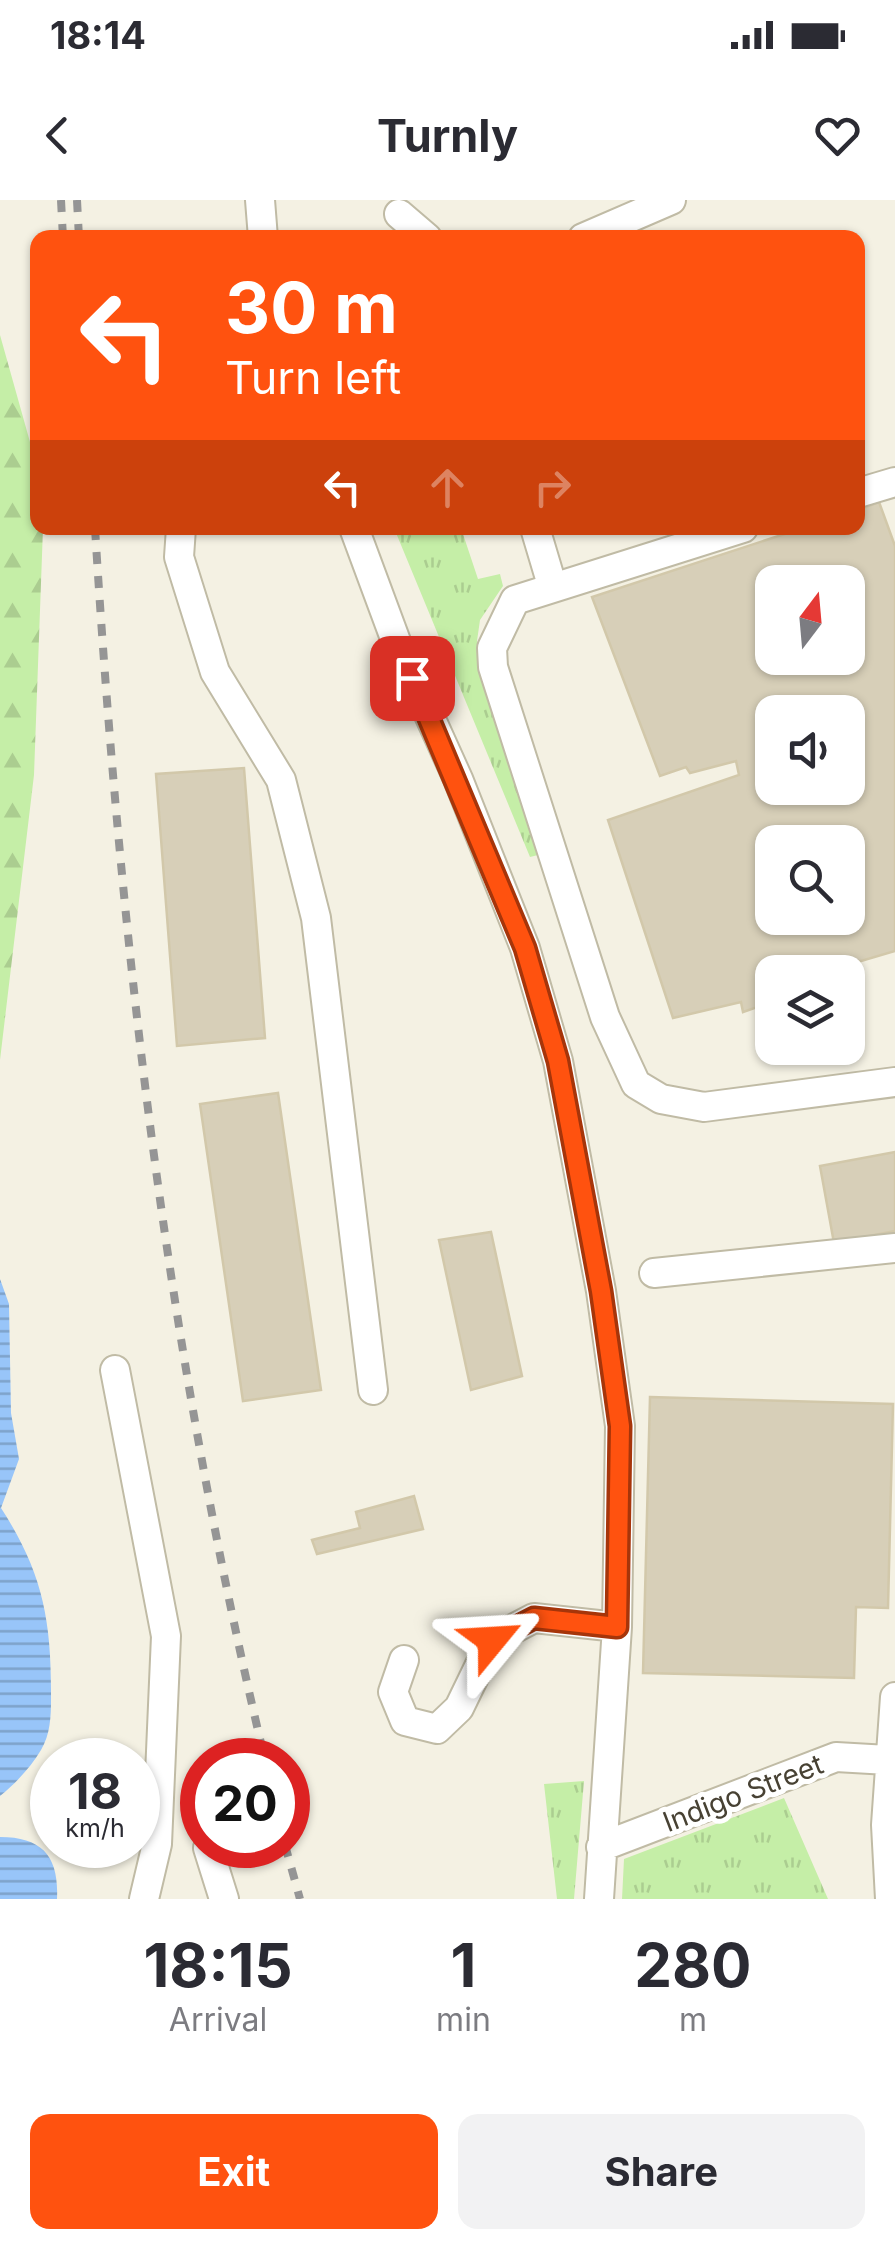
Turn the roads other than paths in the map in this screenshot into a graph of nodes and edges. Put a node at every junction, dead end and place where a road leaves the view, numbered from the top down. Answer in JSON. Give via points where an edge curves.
{"nodes":[{"id":1,"x":260,"y":200,"type":"edge"},
{"id":2,"x":671,"y":200,"type":"edge"},
{"id":3,"x":399,"y":214,"type":"dead end"},
{"id":4,"x":262,"y":230,"type":"edge"},
{"id":5,"x":418,"y":230,"type":"edge"},
{"id":6,"x":602,"y":230,"type":"edge"},
{"id":7,"x":894,"y":488,"type":"edge"},
{"id":8,"x":865,"y":492,"type":"edge"},
{"id":9,"x":181,"y":535,"type":"edge"},
{"id":10,"x":357,"y":535,"type":"edge"},
{"id":11,"x":537,"y":535,"type":"edge"},
{"id":12,"x":720,"y":535,"type":"edge"},
{"id":13,"x":552,"y":585,"type":"junction"},
{"id":14,"x":895,"y":1082,"type":"edge"},
{"id":15,"x":895,"y":1248,"type":"edge"},
{"id":16,"x":654,"y":1273,"type":"dead end"},
{"id":17,"x":115,"y":1370,"type":"dead end"},
{"id":18,"x":373,"y":1390,"type":"dead end"},
{"id":19,"x":617,"y":1627,"type":"junction"},
{"id":20,"x":404,"y":1660,"type":"dead end"},
{"id":21,"x":895,"y":1697,"type":"edge"},
{"id":22,"x":888,"y":1760,"type":"junction"},
{"id":23,"x":601,"y":1847,"type":"junction"},
{"id":24,"x":214,"y":1868,"type":"edge"},
{"id":25,"x":144,"y":1899,"type":"edge"},
{"id":26,"x":224,"y":1899,"type":"edge"},
{"id":27,"x":599,"y":1899,"type":"edge"},
{"id":28,"x":890,"y":1899,"type":"edge"}],
"edges":[{"from":1,"to":4,"type":"street"},
{"from":2,"to":6,"type":"street"},
{"from":3,"to":5,"type":"street"},
{"from":7,"to":8,"type":"street"},
{"from":9,"to":18,"type":"street","via":[[179,557],[215,672],[281,780],[316,918]]},
{"from":10,"to":19,"type":"street","via":[[525,948],[558,1061],[620,1426]]},
{"from":11,"to":13,"type":"street"},
{"from":12,"to":13,"type":"street"},
{"from":13,"to":14,"type":"street","via":[[514,600],[492,648],[493,666],[606,1017],[636,1084],[661,1100],[704,1107]]},
{"from":15,"to":16,"type":"street"},
{"from":17,"to":25,"type":"street","via":[[166,1636],[158,1844]]},
{"from":19,"to":20,"type":"street","via":[[534,1618],[492,1640],[459,1708],[437,1728],[404,1720],[393,1692]]},
{"from":19,"to":23,"type":"street"},
{"from":21,"to":22,"type":"street"},
{"from":22,"to":23,"type":"street","name":"Indigo Street","via":[[836,1757]]},
{"from":22,"to":28,"type":"street"},
{"from":23,"to":27,"type":"street"},
{"from":24,"to":26,"type":"street"}]}
